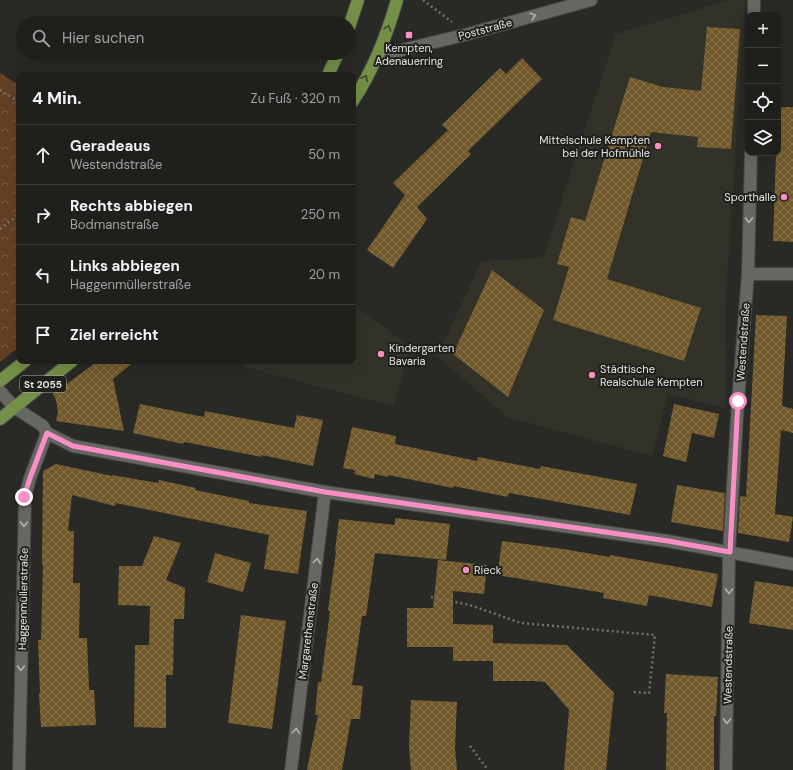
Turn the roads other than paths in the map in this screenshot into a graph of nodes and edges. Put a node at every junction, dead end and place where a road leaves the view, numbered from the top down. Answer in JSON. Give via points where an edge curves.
{"nodes":[{"id":1,"x":358,"y":0,"type":"edge"},
{"id":2,"x":397,"y":0,"type":"edge"},
{"id":3,"x":591,"y":0,"type":"edge"},
{"id":4,"x":754,"y":0,"type":"edge"},
{"id":5,"x":754,"y":12,"type":"edge"},
{"id":6,"x":353,"y":16,"type":"edge"},
{"id":7,"x":377,"y":56,"type":"junction"},
{"id":8,"x":335,"y":60,"type":"edge"},
{"id":9,"x":329,"y":72,"type":"edge"},
{"id":10,"x":356,"y":95,"type":"edge"},
{"id":11,"x":751,"y":156,"type":"edge"},
{"id":12,"x":748,"y":274,"type":"junction"},
{"id":13,"x":793,"y":274,"type":"edge"},
{"id":14,"x":21,"y":364,"type":"edge"},
{"id":15,"x":68,"y":364,"type":"edge"},
{"id":16,"x":0,"y":381,"type":"edge"},
{"id":17,"x":0,"y":391,"type":"edge"},
{"id":18,"x":14,"y":407,"type":"junction"},
{"id":19,"x":0,"y":419,"type":"edge"},
{"id":20,"x":47,"y":433,"type":"junction"},
{"id":21,"x":325,"y":492,"type":"junction"},
{"id":22,"x":730,"y":552,"type":"junction"},
{"id":23,"x":793,"y":564,"type":"edge"},
{"id":24,"x":19,"y":770,"type":"edge"},
{"id":25,"x":291,"y":770,"type":"edge"},
{"id":26,"x":726,"y":770,"type":"edge"}],
"edges":[{"from":1,"to":6,"type":"main road"},
{"from":7,"to":2,"type":"main road","one_way":true,"via":[[389,29]]},
{"from":7,"to":3,"type":"street","name":"Poststraße","one_way":true},
{"from":4,"to":5,"type":"street"},
{"from":10,"to":7,"type":"main road","one_way":true},
{"from":8,"to":9,"type":"main road"},
{"from":11,"to":12,"type":"street","name":"Westendstraße","one_way":true},
{"from":12,"to":13,"type":"street"},
{"from":12,"to":22,"type":"street","name":"Westendstraße"},
{"from":14,"to":16,"type":"main road","number":"St 2055"},
{"from":15,"to":18,"type":"main road","number":"St 2055"},
{"from":17,"to":18,"type":"street"},
{"from":18,"to":19,"type":"main road","number":"St 2055"},
{"from":18,"to":20,"type":"street","via":[[43,426]]},
{"from":20,"to":21,"type":"street","via":[[73,446]]},
{"from":20,"to":24,"type":"street","name":"Haggenmüllerstraße","one_way":true,"via":[[24,497]]},
{"from":21,"to":22,"type":"street"},
{"from":25,"to":21,"type":"street","name":"Margarethenstraße","one_way":true},
{"from":22,"to":23,"type":"street"},
{"from":22,"to":26,"type":"street","name":"Westendstraße","one_way":true}]}
